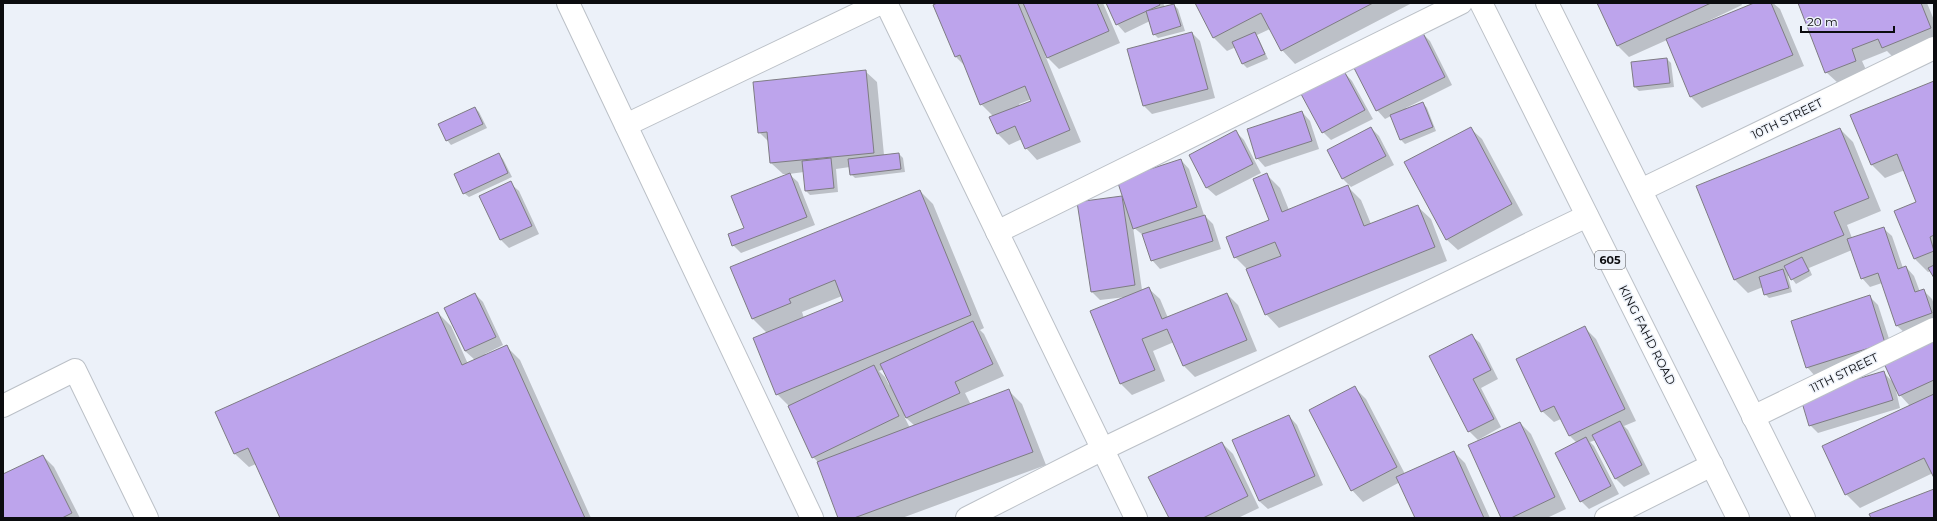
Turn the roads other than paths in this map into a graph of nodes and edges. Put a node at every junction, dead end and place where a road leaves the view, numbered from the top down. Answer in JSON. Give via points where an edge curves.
{"nodes":[{"id":1,"x":568,"y":3,"type":"edge"},
{"id":2,"x":881,"y":3,"type":"edge"},
{"id":3,"x":886,"y":3,"type":"edge"},
{"id":4,"x":1461,"y":3,"type":"edge"},
{"id":5,"x":1481,"y":3,"type":"edge"},
{"id":6,"x":1547,"y":3,"type":"edge"},
{"id":7,"x":1934,"y":48,"type":"edge"},
{"id":8,"x":626,"y":125,"type":"junction"},
{"id":9,"x":1641,"y":190,"type":"junction"},
{"id":10,"x":1587,"y":216,"type":"junction"},
{"id":11,"x":997,"y":232,"type":"junction"},
{"id":12,"x":1934,"y":329,"type":"edge"},
{"id":13,"x":3,"y":406,"type":"edge"},
{"id":14,"x":1753,"y":417,"type":"junction"},
{"id":15,"x":1103,"y":449,"type":"junction"},
{"id":16,"x":1712,"y":465,"type":"junction"},
{"id":17,"x":147,"y":518,"type":"edge"},
{"id":18,"x":812,"y":518,"type":"edge"},
{"id":19,"x":967,"y":518,"type":"edge"},
{"id":20,"x":1136,"y":518,"type":"edge"},
{"id":21,"x":1606,"y":518,"type":"edge"},
{"id":22,"x":1738,"y":518,"type":"edge"},
{"id":23,"x":1804,"y":518,"type":"edge"}],
"edges":[{"from":1,"to":8,"type":"main road"},
{"from":2,"to":8,"type":"main road"},
{"from":3,"to":11,"type":"main road"},
{"from":4,"to":11,"type":"main road"},
{"from":5,"to":10,"type":"main road","name":"KING FAHD ROAD","number":"605"},
{"from":6,"to":9,"type":"main road"},
{"from":7,"to":9,"type":"main road","name":"10TH STREET"},
{"from":8,"to":18,"type":"main road"},
{"from":9,"to":14,"type":"main road"},
{"from":10,"to":15,"type":"main road"},
{"from":10,"to":16,"type":"main road","name":"KING FAHD ROAD","number":"605"},
{"from":11,"to":15,"type":"main road"},
{"from":12,"to":14,"type":"main road","name":"11TH STREET"},
{"from":13,"to":17,"type":"main road","via":[[75,370]]},
{"from":14,"to":23,"type":"main road"},
{"from":15,"to":19,"type":"main road"},
{"from":15,"to":20,"type":"main road"},
{"from":16,"to":21,"type":"main road"},
{"from":16,"to":22,"type":"main road","name":"KING FAHD ROAD","number":"605"}]}
